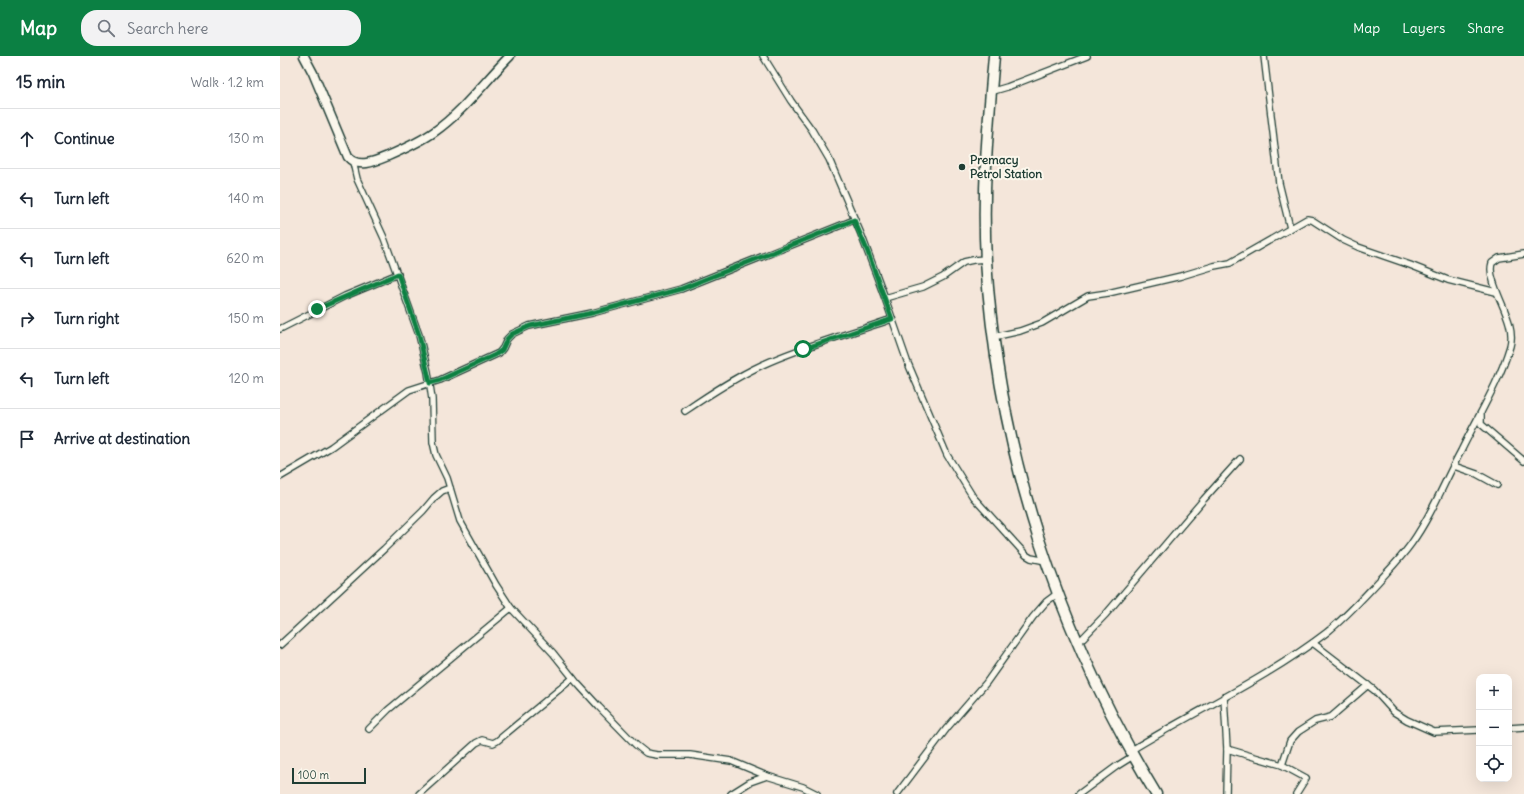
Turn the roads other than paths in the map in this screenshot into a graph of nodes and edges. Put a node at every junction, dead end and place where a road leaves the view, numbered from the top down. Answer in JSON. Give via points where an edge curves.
{"nodes":[{"id":1,"x":304,"y":56,"type":"edge"},
{"id":2,"x":510,"y":56,"type":"edge"},
{"id":3,"x":763,"y":56,"type":"edge"},
{"id":4,"x":994,"y":56,"type":"edge"},
{"id":5,"x":1087,"y":56,"type":"edge"},
{"id":6,"x":1264,"y":56,"type":"edge"},
{"id":7,"x":990,"y":92,"type":"junction"},
{"id":8,"x":353,"y":162,"type":"junction"},
{"id":9,"x":854,"y":220,"type":"junction"},
{"id":10,"x":1290,"y":228,"type":"junction"},
{"id":11,"x":1524,"y":254,"type":"edge"},
{"id":12,"x":986,"y":259,"type":"junction"},
{"id":13,"x":398,"y":274,"type":"junction"},
{"id":14,"x":1496,"y":292,"type":"junction"},
{"id":15,"x":885,"y":298,"type":"junction"},
{"id":16,"x":892,"y":319,"type":"junction"},
{"id":17,"x":280,"y":329,"type":"edge"},
{"id":18,"x":993,"y":337,"type":"junction"},
{"id":19,"x":430,"y":383,"type":"junction"},
{"id":20,"x":685,"y":411,"type":"dead end"},
{"id":21,"x":1481,"y":414,"type":"junction"},
{"id":22,"x":1240,"y":459,"type":"dead end"},
{"id":23,"x":1524,"y":461,"type":"edge"},
{"id":24,"x":1454,"y":466,"type":"junction"},
{"id":25,"x":280,"y":477,"type":"edge"},
{"id":26,"x":1497,"y":485,"type":"dead end"},
{"id":27,"x":450,"y":488,"type":"junction"},
{"id":28,"x":1046,"y":561,"type":"junction"},
{"id":29,"x":1058,"y":593,"type":"junction"},
{"id":30,"x":511,"y":608,"type":"junction"},
{"id":31,"x":1078,"y":643,"type":"junction"},
{"id":32,"x":1313,"y":643,"type":"junction"},
{"id":33,"x":280,"y":645,"type":"edge"},
{"id":34,"x":573,"y":678,"type":"junction"},
{"id":35,"x":1368,"y":685,"type":"junction"},
{"id":36,"x":1224,"y":697,"type":"junction"},
{"id":37,"x":1524,"y":727,"type":"edge"},
{"id":38,"x":1512,"y":728,"type":"edge"},
{"id":39,"x":369,"y":729,"type":"dead end"},
{"id":40,"x":1476,"y":730,"type":"edge"},
{"id":41,"x":1227,"y":749,"type":"junction"},
{"id":42,"x":1131,"y":754,"type":"junction"},
{"id":43,"x":1282,"y":765,"type":"junction"},
{"id":44,"x":767,"y":776,"type":"junction"},
{"id":45,"x":419,"y":794,"type":"edge"},
{"id":46,"x":731,"y":794,"type":"edge"},
{"id":47,"x":817,"y":794,"type":"edge"},
{"id":48,"x":898,"y":794,"type":"edge"},
{"id":49,"x":1079,"y":794,"type":"edge"},
{"id":50,"x":1156,"y":794,"type":"edge"},
{"id":51,"x":1226,"y":794,"type":"edge"},
{"id":52,"x":1296,"y":794,"type":"edge"}],
"edges":[{"from":1,"to":8,"type":"street","via":[[348,157]]},
{"from":2,"to":8,"type":"street","via":[[435,132],[381,159],[359,164]]},
{"from":3,"to":9,"type":"street","via":[[824,150]]},
{"from":4,"to":7,"type":"highway"},
{"from":5,"to":7,"type":"street"},
{"from":6,"to":10,"type":"street","via":[[1279,183]]},
{"from":7,"to":12,"type":"highway","via":[[985,167]]},
{"from":8,"to":13,"type":"street","via":[[357,179],[378,221]]},
{"from":9,"to":15,"type":"street"},
{"from":9,"to":19,"type":"street","via":[[681,289],[592,313],[530,326],[512,334],[502,350],[495,355]]},
{"from":10,"to":14,"type":"street","via":[[1304,220],[1312,220],[1358,247],[1448,280]]},
{"from":10,"to":18,"type":"street","via":[[1230,263],[1088,296],[1042,323]]},
{"from":11,"to":14,"type":"street","via":[[1494,261],[1491,270]]},
{"from":12,"to":15,"type":"street","via":[[964,262],[923,287]]},
{"from":12,"to":18,"type":"highway"},
{"from":13,"to":17,"type":"street","via":[[345,296]]},
{"from":13,"to":19,"type":"street","via":[[419,335]]},
{"from":14,"to":21,"type":"street","via":[[1512,334],[1494,387]]},
{"from":15,"to":16,"type":"street"},
{"from":16,"to":20,"type":"street","via":[[777,358],[738,377]]},
{"from":16,"to":28,"type":"street","via":[[939,438],[969,491],[1026,555]]},
{"from":18,"to":28,"type":"highway","via":[[1015,454]]},
{"from":19,"to":25,"type":"street","via":[[400,396],[331,447]]},
{"from":19,"to":27,"type":"street","via":[[434,448]]},
{"from":21,"to":23,"type":"street","via":[[1481,424]]},
{"from":21,"to":24,"type":"street"},
{"from":22,"to":31,"type":"street"},
{"from":24,"to":26,"type":"street"},
{"from":24,"to":32,"type":"street","via":[[1410,545],[1362,599]]},
{"from":27,"to":30,"type":"street","via":[[460,521]]},
{"from":27,"to":33,"type":"street","via":[[438,494],[384,549]]},
{"from":28,"to":29,"type":"highway"},
{"from":29,"to":31,"type":"highway"},
{"from":29,"to":48,"type":"street","via":[[1033,617],[986,682]]},
{"from":30,"to":34,"type":"street"},
{"from":30,"to":39,"type":"street","via":[[394,705]]},
{"from":31,"to":42,"type":"highway"},
{"from":32,"to":35,"type":"street"},
{"from":32,"to":36,"type":"street"},
{"from":34,"to":44,"type":"street","via":[[646,753],[719,758]]},
{"from":34,"to":45,"type":"street","via":[[498,741],[492,743],[482,740],[476,743]]},
{"from":35,"to":40,"type":"street","via":[[1394,712],[1430,731]]},
{"from":35,"to":43,"type":"street","via":[[1331,717],[1315,721],[1298,732],[1290,741]]},
{"from":36,"to":41,"type":"street"},
{"from":36,"to":42,"type":"street"},
{"from":37,"to":38,"type":"street"},
{"from":41,"to":43,"type":"street"},
{"from":41,"to":51,"type":"street"},
{"from":42,"to":49,"type":"street"},
{"from":42,"to":50,"type":"highway"},
{"from":43,"to":52,"type":"street","via":[[1306,778]]},
{"from":44,"to":46,"type":"street","via":[[750,782]]},
{"from":44,"to":47,"type":"street"}]}
